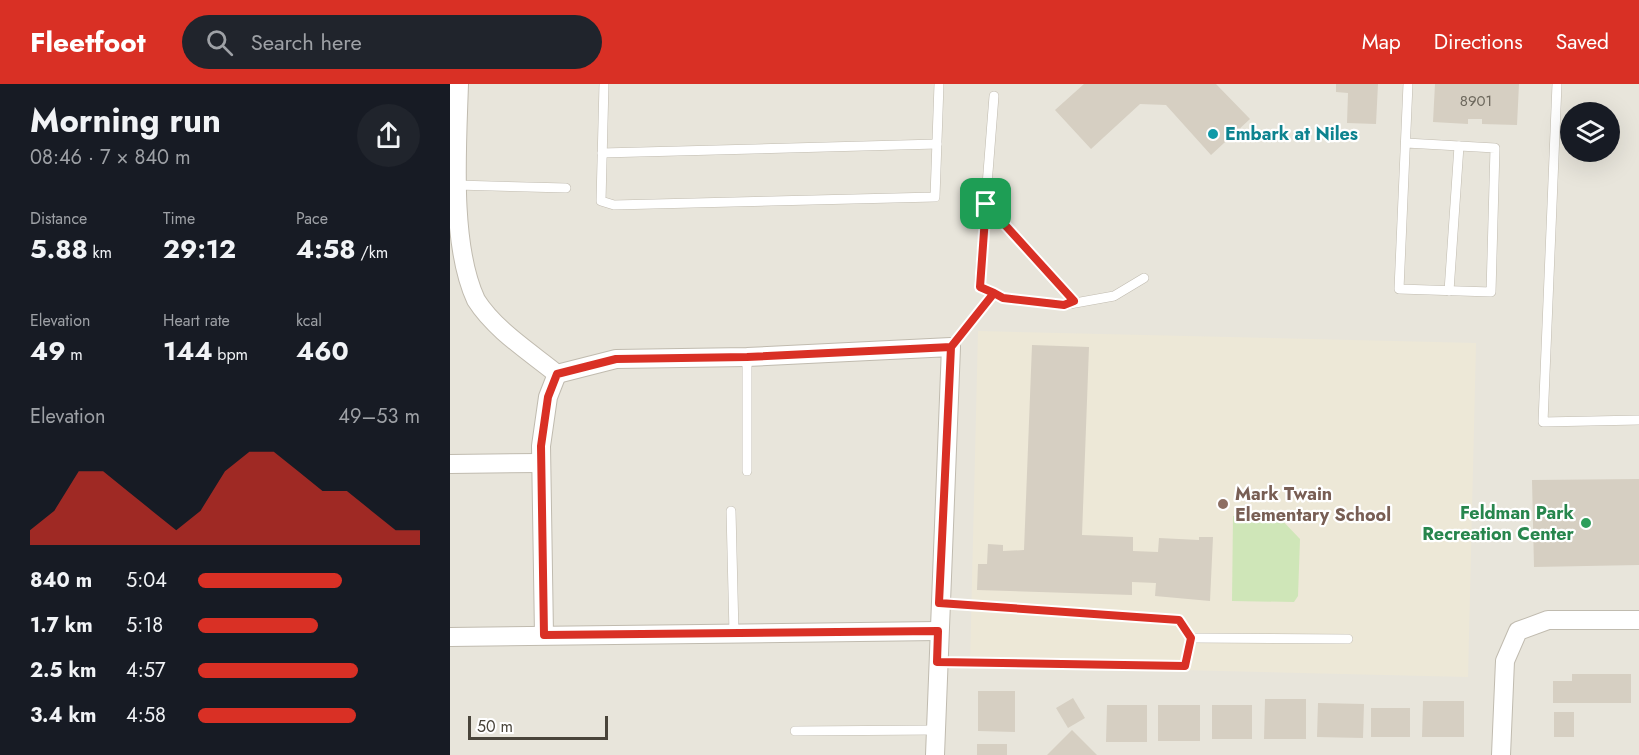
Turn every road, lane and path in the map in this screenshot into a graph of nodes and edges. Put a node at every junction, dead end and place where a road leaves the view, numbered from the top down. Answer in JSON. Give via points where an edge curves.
{"nodes":[{"id":1,"x":459,"y":84,"type":"edge"},
{"id":2,"x":604,"y":84,"type":"edge"},
{"id":3,"x":939,"y":84,"type":"edge"},
{"id":4,"x":1408,"y":84,"type":"edge"},
{"id":5,"x":1557,"y":84,"type":"edge"},
{"id":6,"x":994,"y":96,"type":"dead end"},
{"id":7,"x":1406,"y":142,"type":"junction"},
{"id":8,"x":937,"y":144,"type":"junction"},
{"id":9,"x":1459,"y":146,"type":"junction"},
{"id":10,"x":602,"y":153,"type":"junction"},
{"id":11,"x":456,"y":185,"type":"junction"},
{"id":12,"x":566,"y":188,"type":"dead end"},
{"id":13,"x":986,"y":204,"type":"junction"},
{"id":14,"x":1144,"y":278,"type":"dead end"},
{"id":15,"x":1449,"y":291,"type":"junction"},
{"id":16,"x":994,"y":293,"type":"junction"},
{"id":17,"x":1074,"y":301,"type":"junction"},
{"id":18,"x":951,"y":347,"type":"junction"},
{"id":19,"x":747,"y":357,"type":"junction"},
{"id":20,"x":557,"y":374,"type":"junction"},
{"id":21,"x":1639,"y":420,"type":"edge"},
{"id":22,"x":541,"y":463,"type":"junction"},
{"id":23,"x":450,"y":464,"type":"edge"},
{"id":24,"x":747,"y":471,"type":"dead end"},
{"id":25,"x":731,"y":511,"type":"dead end"},
{"id":26,"x":939,"y":603,"type":"junction"},
{"id":27,"x":1639,"y":620,"type":"edge"},
{"id":28,"x":938,"y":631,"type":"junction"},
{"id":29,"x":734,"y":633,"type":"junction"},
{"id":30,"x":544,"y":635,"type":"junction"},
{"id":31,"x":450,"y":637,"type":"edge"},
{"id":32,"x":1191,"y":638,"type":"junction"},
{"id":33,"x":1348,"y":639,"type":"dead end"},
{"id":34,"x":937,"y":662,"type":"junction"},
{"id":35,"x":936,"y":730,"type":"junction"},
{"id":36,"x":795,"y":731,"type":"dead end"},
{"id":37,"x":935,"y":755,"type":"edge"},
{"id":38,"x":1501,"y":755,"type":"edge"}],
"edges":[{"from":1,"to":11,"type":"street"},
{"from":2,"to":10,"type":"lane"},
{"from":3,"to":8,"type":"lane"},
{"from":4,"to":7,"type":"lane"},
{"from":5,"to":21,"type":"lane","via":[[1543,422]]},
{"from":6,"to":13,"type":"lane"},
{"from":7,"to":9,"type":"lane"},
{"from":7,"to":15,"type":"lane","via":[[1399,289]]},
{"from":8,"to":10,"type":"lane"},
{"from":8,"to":10,"type":"lane","via":[[935,197],[614,205],[601,201]]},
{"from":9,"to":15,"type":"lane"},
{"from":9,"to":15,"type":"lane","via":[[1495,148],[1491,292]]},
{"from":11,"to":12,"type":"lane"},
{"from":11,"to":20,"type":"street","via":[[463,273],[477,302]]},
{"from":13,"to":16,"type":"lane","via":[[980,287]]},
{"from":13,"to":17,"type":"lane"},
{"from":14,"to":17,"type":"lane","via":[[1114,296]]},
{"from":16,"to":17,"type":"lane","via":[[1003,298],[1064,305]]},
{"from":16,"to":18,"type":"lane"},
{"from":18,"to":19,"type":"street"},
{"from":18,"to":26,"type":"street"},
{"from":19,"to":20,"type":"street","via":[[616,359]]},
{"from":19,"to":24,"type":"lane"},
{"from":20,"to":22,"type":"street","via":[[543,424]]},
{"from":22,"to":23,"type":"street"},
{"from":22,"to":30,"type":"street"},
{"from":25,"to":29,"type":"lane"},
{"from":26,"to":28,"type":"street"},
{"from":26,"to":32,"type":"lane","via":[[1179,620]]},
{"from":27,"to":38,"type":"street","via":[[1548,620],[1518,631],[1505,661]]},
{"from":28,"to":29,"type":"street"},
{"from":28,"to":34,"type":"street"},
{"from":29,"to":30,"type":"street"},
{"from":30,"to":31,"type":"street"},
{"from":32,"to":33,"type":"lane"},
{"from":32,"to":34,"type":"lane","via":[[1185,666]]},
{"from":34,"to":35,"type":"street"},
{"from":35,"to":36,"type":"lane"},
{"from":35,"to":37,"type":"street"}]}
